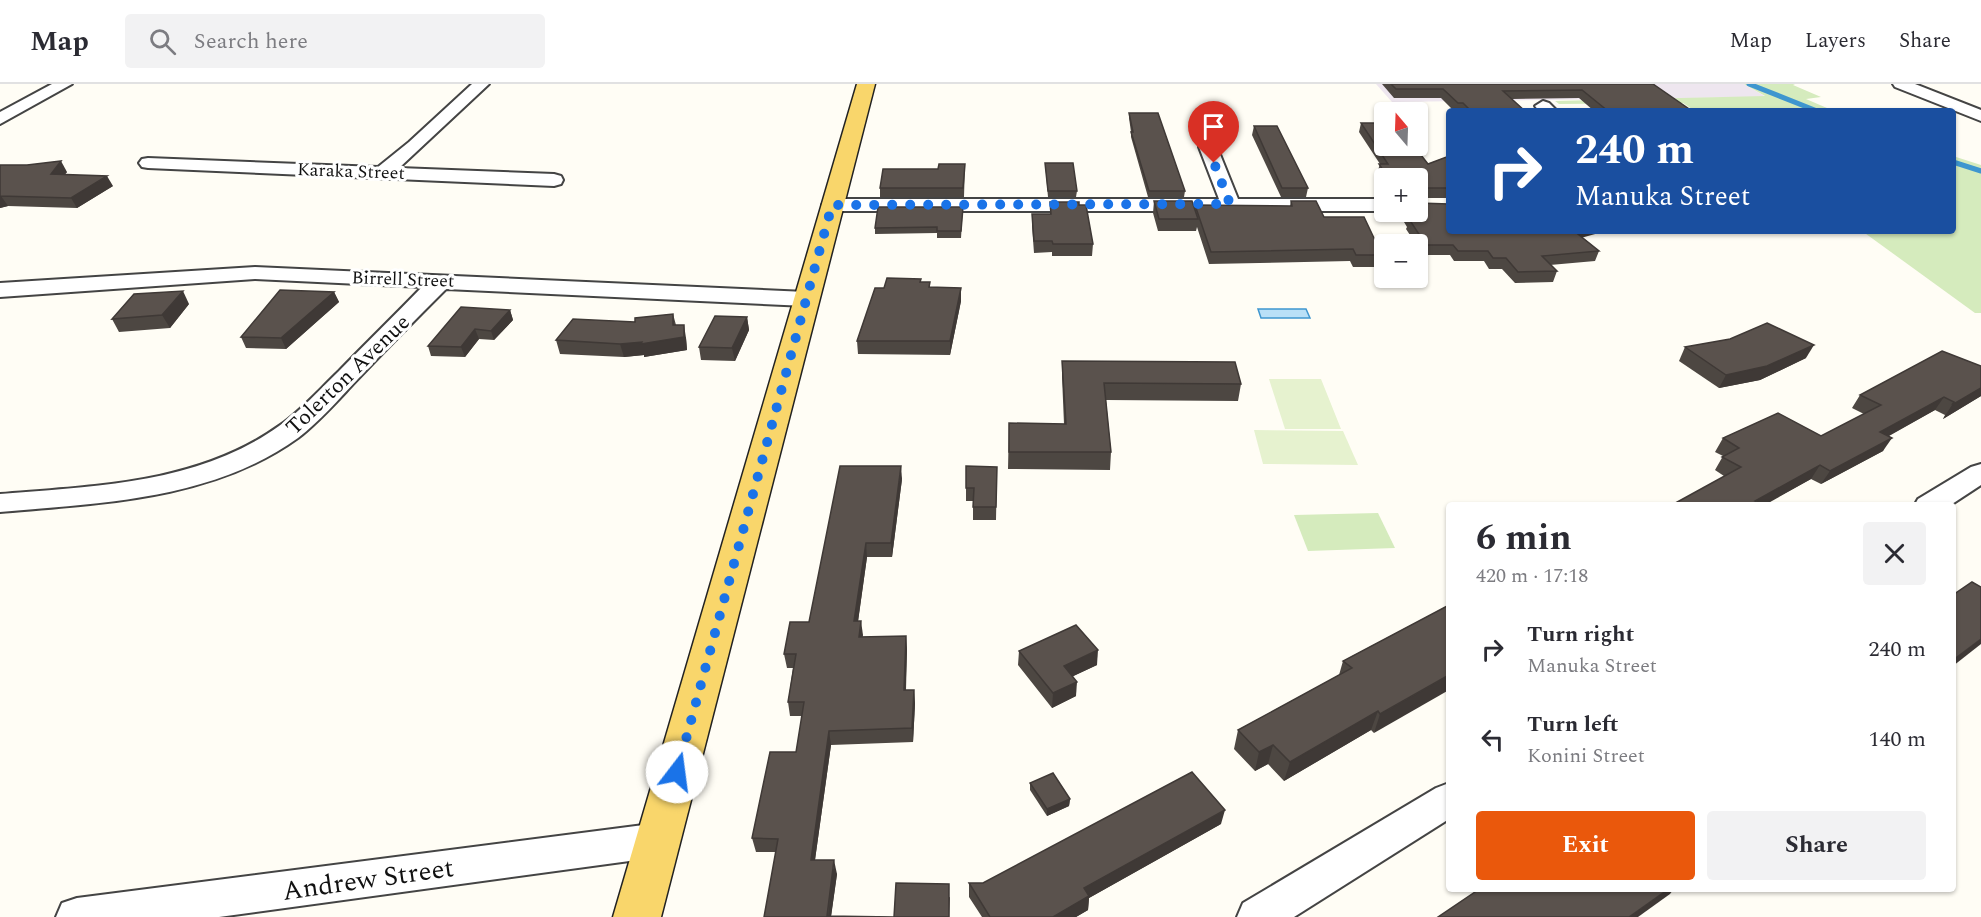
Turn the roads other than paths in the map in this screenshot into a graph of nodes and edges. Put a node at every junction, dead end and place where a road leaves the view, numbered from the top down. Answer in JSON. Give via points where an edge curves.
{"nodes":[{"id":1,"x":64,"y":84,"type":"edge"},
{"id":2,"x":481,"y":84,"type":"edge"},
{"id":3,"x":866,"y":84,"type":"edge"},
{"id":4,"x":1901,"y":84,"type":"edge"},
{"id":5,"x":1981,"y":116,"type":"edge"},
{"id":6,"x":0,"y":119,"type":"edge"},
{"id":7,"x":1208,"y":147,"type":"dead end"},
{"id":8,"x":148,"y":163,"type":"dead end"},
{"id":9,"x":383,"y":172,"type":"junction"},
{"id":10,"x":554,"y":180,"type":"dead end"},
{"id":11,"x":1230,"y":204,"type":"junction"},
{"id":12,"x":832,"y":205,"type":"junction"},
{"id":13,"x":1374,"y":205,"type":"edge"},
{"id":14,"x":441,"y":281,"type":"junction"},
{"id":15,"x":0,"y":290,"type":"edge"},
{"id":16,"x":806,"y":299,"type":"junction"},
{"id":17,"x":1981,"y":473,"type":"edge"},
{"id":18,"x":1934,"y":502,"type":"edge"},
{"id":19,"x":0,"y":503,"type":"edge"},
{"id":20,"x":1446,"y":801,"type":"edge"},
{"id":21,"x":659,"y":840,"type":"junction"},
{"id":22,"x":77,"y":917,"type":"edge"},
{"id":23,"x":637,"y":917,"type":"edge"},
{"id":24,"x":1258,"y":917,"type":"edge"}],
"edges":[{"from":1,"to":6,"type":"street"},
{"from":2,"to":9,"type":"street"},
{"from":3,"to":12,"type":"main road"},
{"from":4,"to":5,"type":"street"},
{"from":7,"to":11,"type":"street"},
{"from":8,"to":9,"type":"street","name":"Karaka Street"},
{"from":9,"to":10,"type":"street","name":"Karaka Street"},
{"from":11,"to":12,"type":"street"},
{"from":11,"to":13,"type":"street"},
{"from":12,"to":16,"type":"main road"},
{"from":14,"to":15,"type":"street","name":"Birrell Street","via":[[255,273]]},
{"from":14,"to":16,"type":"street","name":"Birrell Street"},
{"from":14,"to":19,"type":"street","name":"Tolerton Avenue","via":[[312,412],[282,437],[251,455],[207,473],[162,484]]},
{"from":16,"to":21,"type":"main road"},
{"from":17,"to":18,"type":"street"},
{"from":20,"to":24,"type":"street"},
{"from":21,"to":22,"type":"street","name":"Andrew Street"},
{"from":21,"to":23,"type":"main road"}]}
